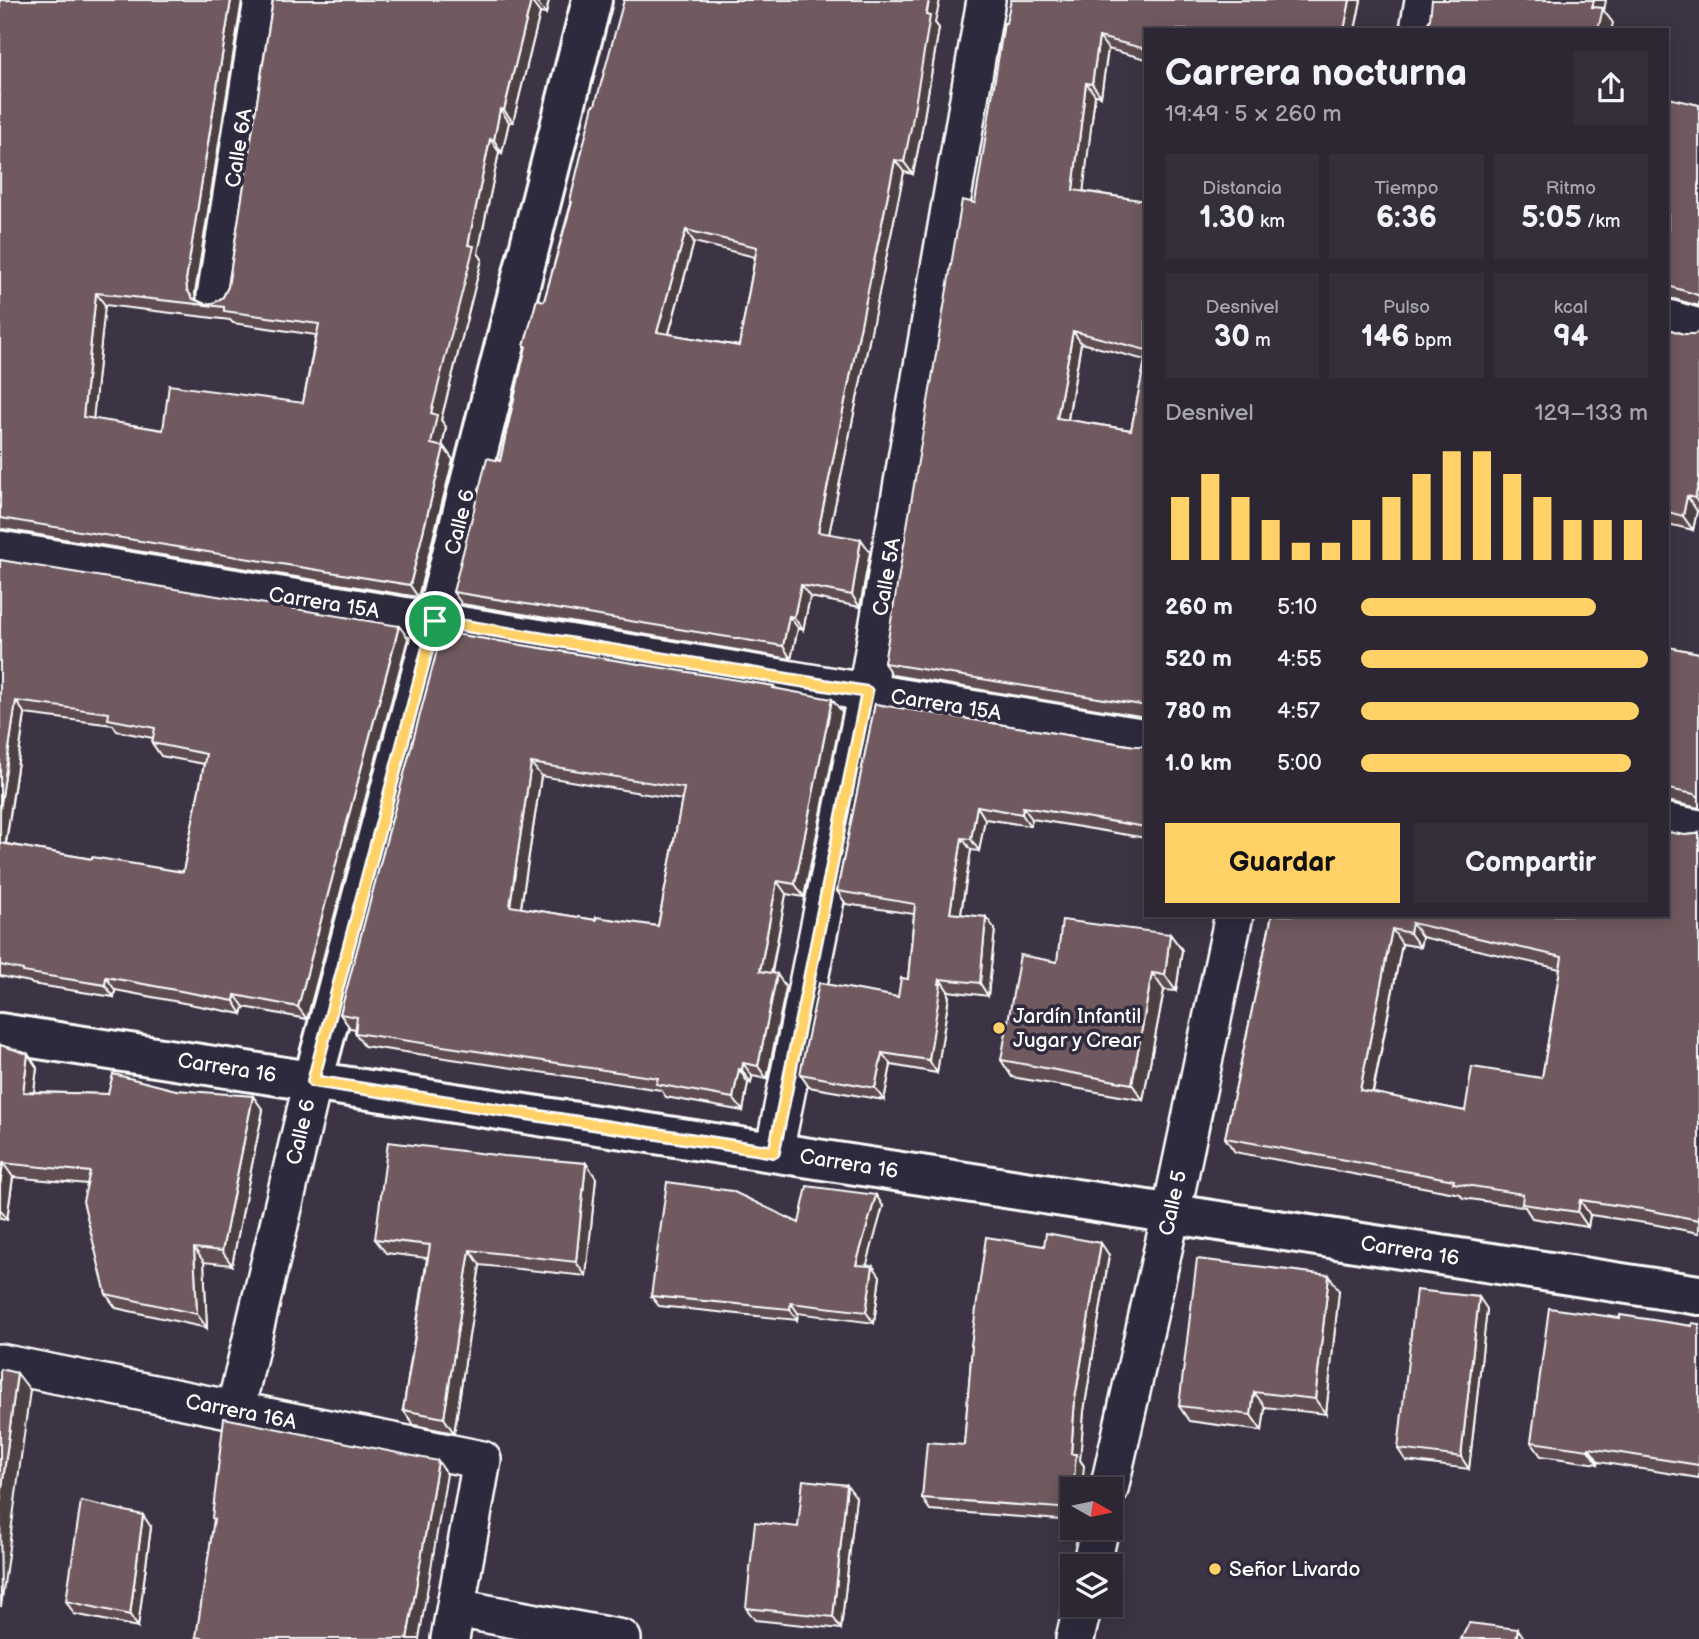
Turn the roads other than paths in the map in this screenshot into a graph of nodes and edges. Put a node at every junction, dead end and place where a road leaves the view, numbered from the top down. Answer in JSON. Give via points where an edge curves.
{"nodes":[{"id":1,"x":263,"y":0,"type":"edge"},
{"id":2,"x":592,"y":0,"type":"edge"},
{"id":3,"x":986,"y":0,"type":"edge"},
{"id":4,"x":1424,"y":0,"type":"edge"},
{"id":5,"x":1419,"y":28,"type":"edge"},
{"id":6,"x":216,"y":296,"type":"dead end"},
{"id":7,"x":1669,"y":319,"type":"edge"},
{"id":8,"x":1699,"y":328,"type":"edge"},
{"id":9,"x":0,"y":550,"type":"edge"},
{"id":10,"x":435,"y":621,"type":"junction"},
{"id":11,"x":867,"y":692,"type":"junction"},
{"id":12,"x":1144,"y":738,"type":"edge"},
{"id":13,"x":1669,"y":824,"type":"edge"},
{"id":14,"x":1699,"y":829,"type":"edge"},
{"id":15,"x":1234,"y":917,"type":"edge"},
{"id":16,"x":0,"y":1032,"type":"edge"},
{"id":17,"x":313,"y":1081,"type":"junction"},
{"id":18,"x":774,"y":1152,"type":"junction"},
{"id":19,"x":1171,"y":1214,"type":"junction"},
{"id":20,"x":1699,"y":1295,"type":"edge"},
{"id":21,"x":0,"y":1363,"type":"edge"},
{"id":22,"x":235,"y":1410,"type":"junction"},
{"id":23,"x":1112,"y":1477,"type":"edge"},
{"id":24,"x":1080,"y":1617,"type":"edge"},
{"id":25,"x":453,"y":1623,"type":"edge"},
{"id":26,"x":622,"y":1639,"type":"edge"},
{"id":27,"x":1075,"y":1639,"type":"edge"}],
"edges":[{"from":1,"to":6,"type":"street","name":"Calle 6A"},
{"from":2,"to":10,"type":"street","name":"Calle 6"},
{"from":3,"to":11,"type":"street","name":"Calle 5A"},
{"from":4,"to":5,"type":"street"},
{"from":7,"to":8,"type":"street"},
{"from":9,"to":10,"type":"street","name":"Carrera 15A"},
{"from":10,"to":11,"type":"street","name":"Carrera 15A"},
{"from":10,"to":17,"type":"street","name":"Calle 6"},
{"from":11,"to":12,"type":"street","name":"Carrera 15A"},
{"from":11,"to":18,"type":"street","name":"Calle 5A"},
{"from":13,"to":14,"type":"street"},
{"from":15,"to":19,"type":"street","name":"Calle 5"},
{"from":16,"to":17,"type":"street","name":"Carrera 16"},
{"from":17,"to":18,"type":"street","name":"Carrera 16"},
{"from":17,"to":22,"type":"street","name":"Calle 6"},
{"from":18,"to":19,"type":"street","name":"Carrera 16"},
{"from":19,"to":20,"type":"street","name":"Carrera 16"},
{"from":19,"to":23,"type":"street","name":"Calle 5"},
{"from":21,"to":22,"type":"street","name":"Carrera 16A"},
{"from":22,"to":25,"type":"street","name":"Carrera 16A","via":[[482,1460]]},
{"from":24,"to":27,"type":"street"},
{"from":25,"to":26,"type":"street"}]}
